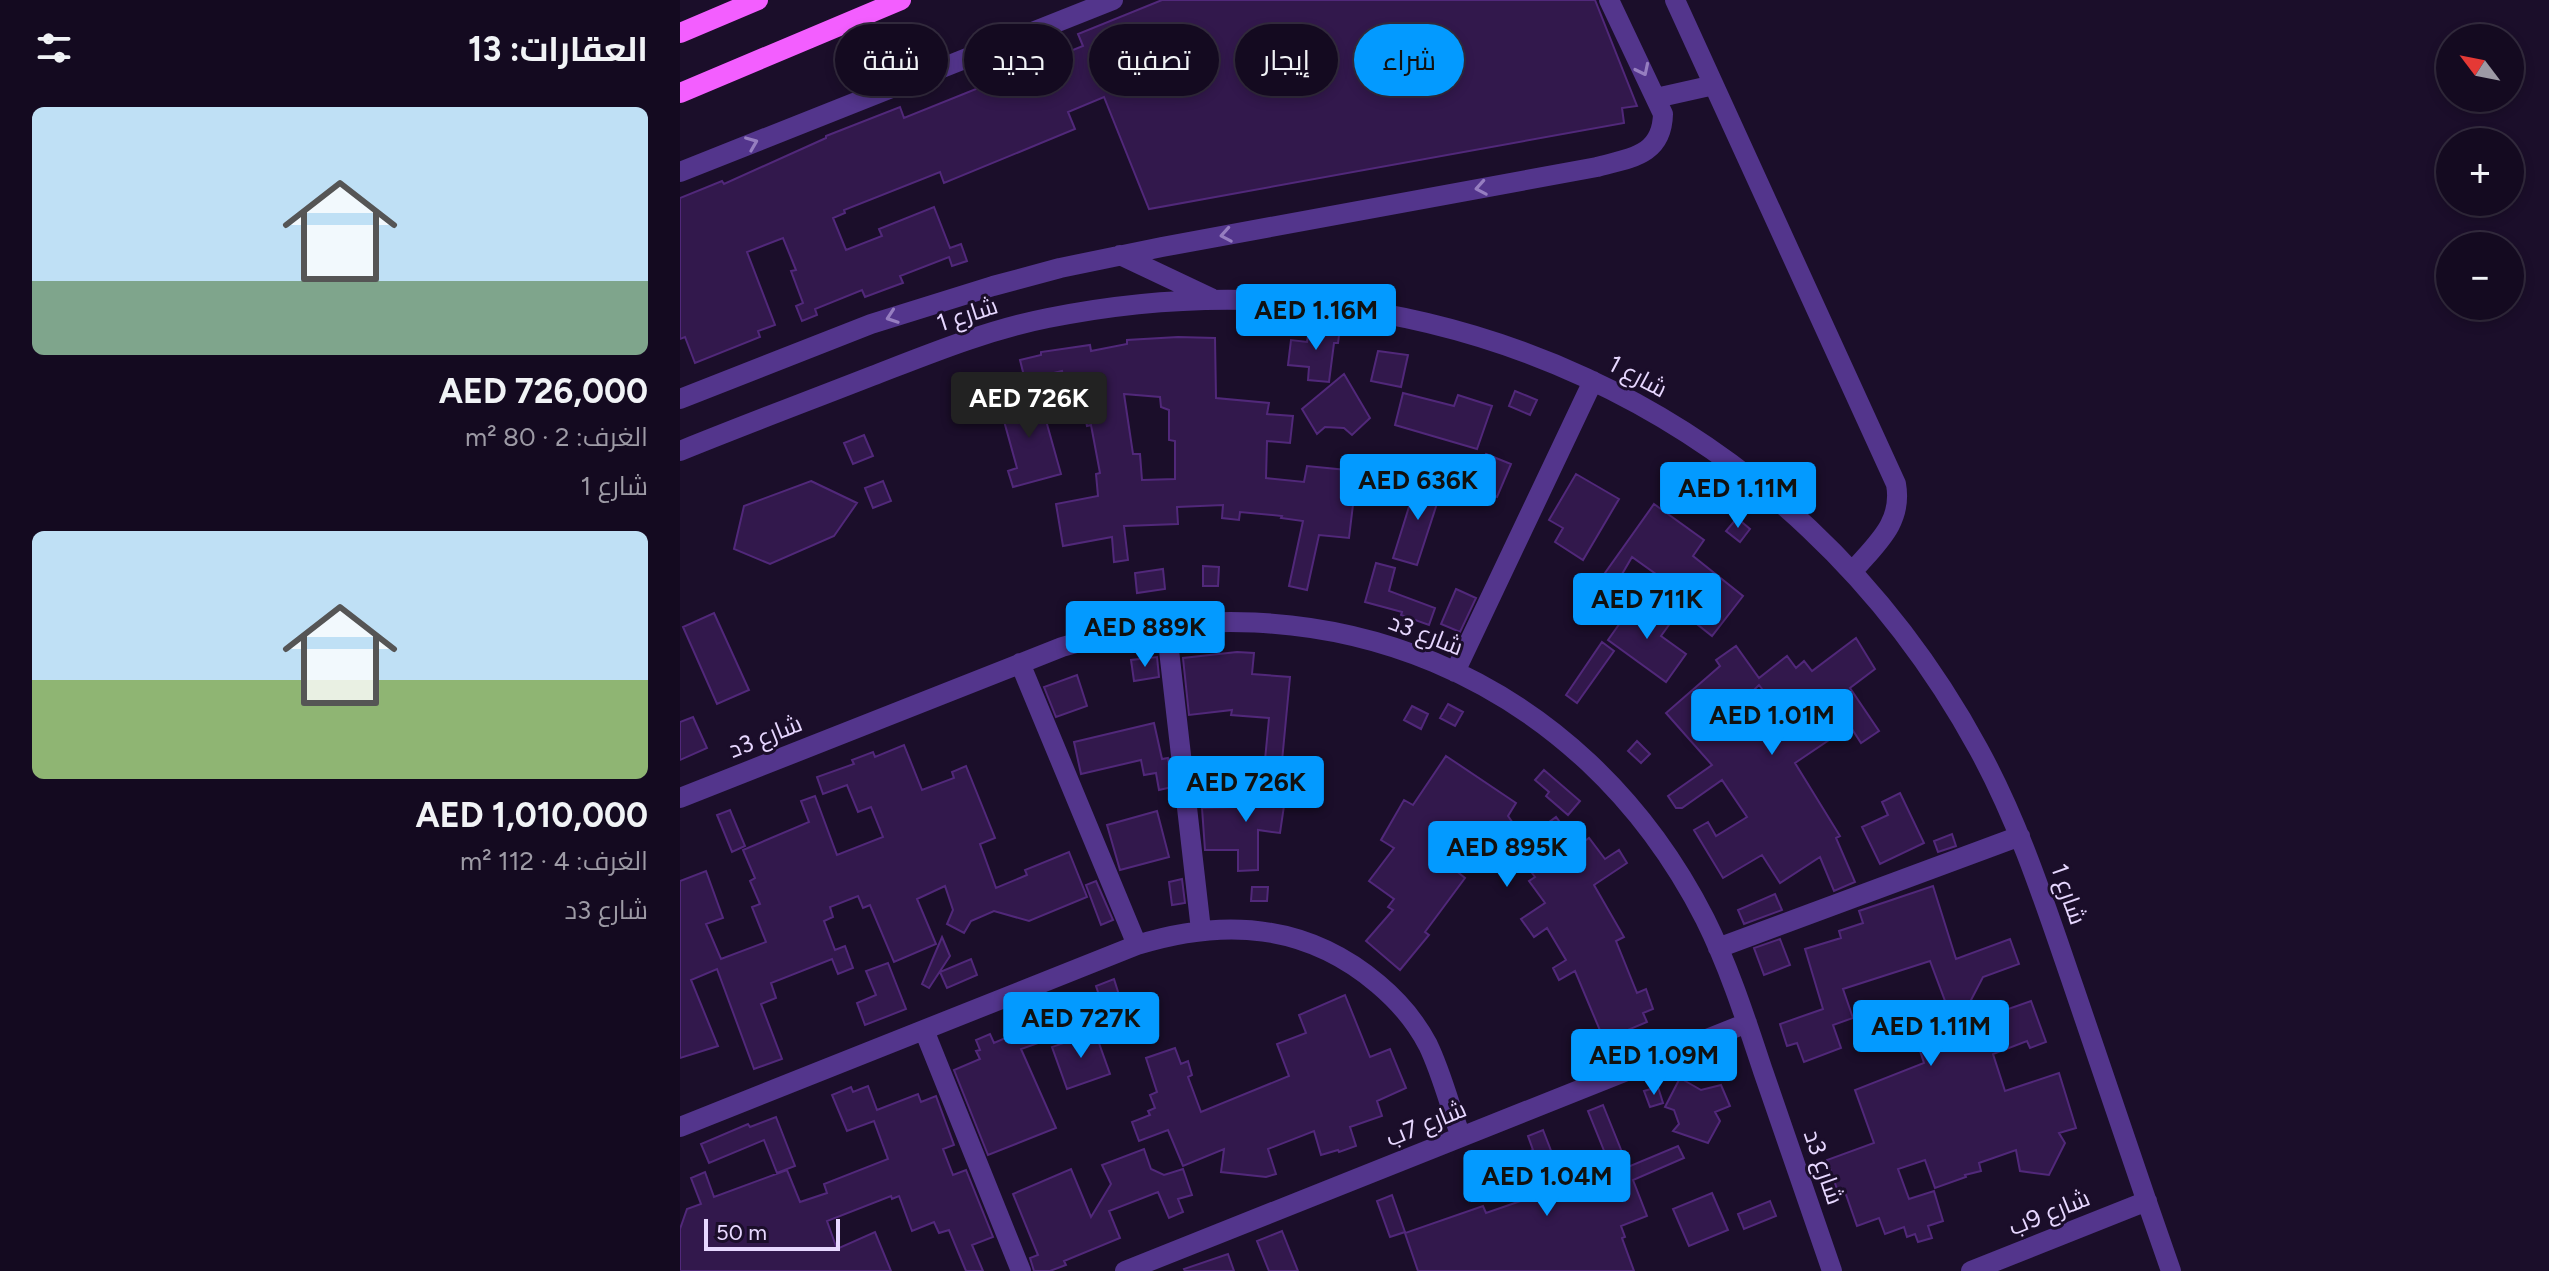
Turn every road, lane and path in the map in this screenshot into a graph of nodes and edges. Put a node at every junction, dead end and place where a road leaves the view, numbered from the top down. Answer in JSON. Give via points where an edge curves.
{"nodes":[{"id":1,"x":758,"y":0,"type":"edge"},
{"id":2,"x":901,"y":0,"type":"edge"},
{"id":3,"x":1113,"y":0,"type":"edge"},
{"id":4,"x":1609,"y":0,"type":"edge"},
{"id":5,"x":1675,"y":0,"type":"edge"},
{"id":6,"x":680,"y":33,"type":"edge"},
{"id":7,"x":1714,"y":85,"type":"junction"},
{"id":8,"x":680,"y":93,"type":"edge"},
{"id":9,"x":1656,"y":98,"type":"junction"},
{"id":10,"x":680,"y":172,"type":"edge"},
{"id":11,"x":1120,"y":255,"type":"junction"},
{"id":12,"x":1214,"y":300,"type":"junction"},
{"id":13,"x":1593,"y":381,"type":"junction"},
{"id":14,"x":680,"y":399,"type":"edge"},
{"id":15,"x":680,"y":451,"type":"edge"},
{"id":16,"x":1853,"y":571,"type":"junction"},
{"id":17,"x":1166,"y":624,"type":"junction"},
{"id":18,"x":1020,"y":663,"type":"junction"},
{"id":19,"x":1455,"y":672,"type":"junction"},
{"id":20,"x":680,"y":798,"type":"edge"},
{"id":21,"x":2020,"y":836,"type":"junction"},
{"id":22,"x":1201,"y":930,"type":"junction"},
{"id":23,"x":1137,"y":945,"type":"junction"},
{"id":24,"x":1718,"y":948,"type":"junction"},
{"id":25,"x":1747,"y":1023,"type":"junction"},
{"id":26,"x":924,"y":1030,"type":"junction"},
{"id":27,"x":680,"y":1127,"type":"edge"},
{"id":28,"x":1461,"y":1137,"type":"junction"},
{"id":29,"x":2147,"y":1201,"type":"junction"},
{"id":30,"x":1021,"y":1271,"type":"edge"},
{"id":31,"x":1125,"y":1271,"type":"edge"},
{"id":32,"x":1832,"y":1271,"type":"edge"},
{"id":33,"x":1971,"y":1271,"type":"edge"},
{"id":34,"x":2171,"y":1271,"type":"edge"}],
"edges":[{"from":1,"to":6,"type":"main road"},
{"from":2,"to":8,"type":"main road"},
{"from":10,"to":3,"type":"street","one_way":true},
{"from":4,"to":9,"type":"street","one_way":true},
{"from":5,"to":7,"type":"street"},
{"from":7,"to":9,"type":"street"},
{"from":7,"to":16,"type":"street","via":[[1896,484],[1893,521]]},
{"from":9,"to":11,"type":"street","one_way":true,"via":[[1663,114],[1661,131],[1651,147],[1635,157]]},
{"from":11,"to":12,"type":"street"},
{"from":11,"to":14,"type":"street","one_way":true,"via":[[925,306]]},
{"from":12,"to":13,"type":"street","name":"شارع 1","via":[[1332,306],[1418,321],[1503,345]]},
{"from":12,"to":15,"type":"street","name":"شارع 1","via":[[1101,309],[1015,326]]},
{"from":13,"to":16,"type":"street","name":"شارع 1","via":[[1668,422],[1753,479]]},
{"from":13,"to":19,"type":"street"},
{"from":16,"to":21,"type":"street","name":"شارع 1","via":[[1953,704]]},
{"from":17,"to":18,"type":"street","name":"شارع 3د","via":[[1093,638]]},
{"from":17,"to":19,"type":"street","name":"شارع 3د","via":[[1253,621],[1317,628],[1380,642]]},
{"from":17,"to":22,"type":"street"},
{"from":18,"to":20,"type":"street","name":"شارع 3د"},
{"from":18,"to":23,"type":"street"},
{"from":19,"to":24,"type":"street","name":"شارع 3د","via":[[1542,724],[1614,789],[1667,855]]},
{"from":21,"to":24,"type":"street"},
{"from":21,"to":29,"type":"street","name":"شارع 1"},
{"from":22,"to":23,"type":"street"},
{"from":22,"to":28,"type":"street","via":[[1248,929],[1302,939],[1366,973],[1400,1006],[1428,1046]]},
{"from":23,"to":26,"type":"street"},
{"from":24,"to":25,"type":"street","name":"شارع 3د"},
{"from":25,"to":28,"type":"street","name":"شارع 7ب"},
{"from":25,"to":32,"type":"street","name":"شارع 3د"},
{"from":26,"to":27,"type":"street"},
{"from":26,"to":30,"type":"street"},
{"from":28,"to":31,"type":"street","name":"شارع 7ب"},
{"from":29,"to":33,"type":"street","name":"شارع 9ب"},
{"from":29,"to":34,"type":"street","name":"شارع 1"}]}
